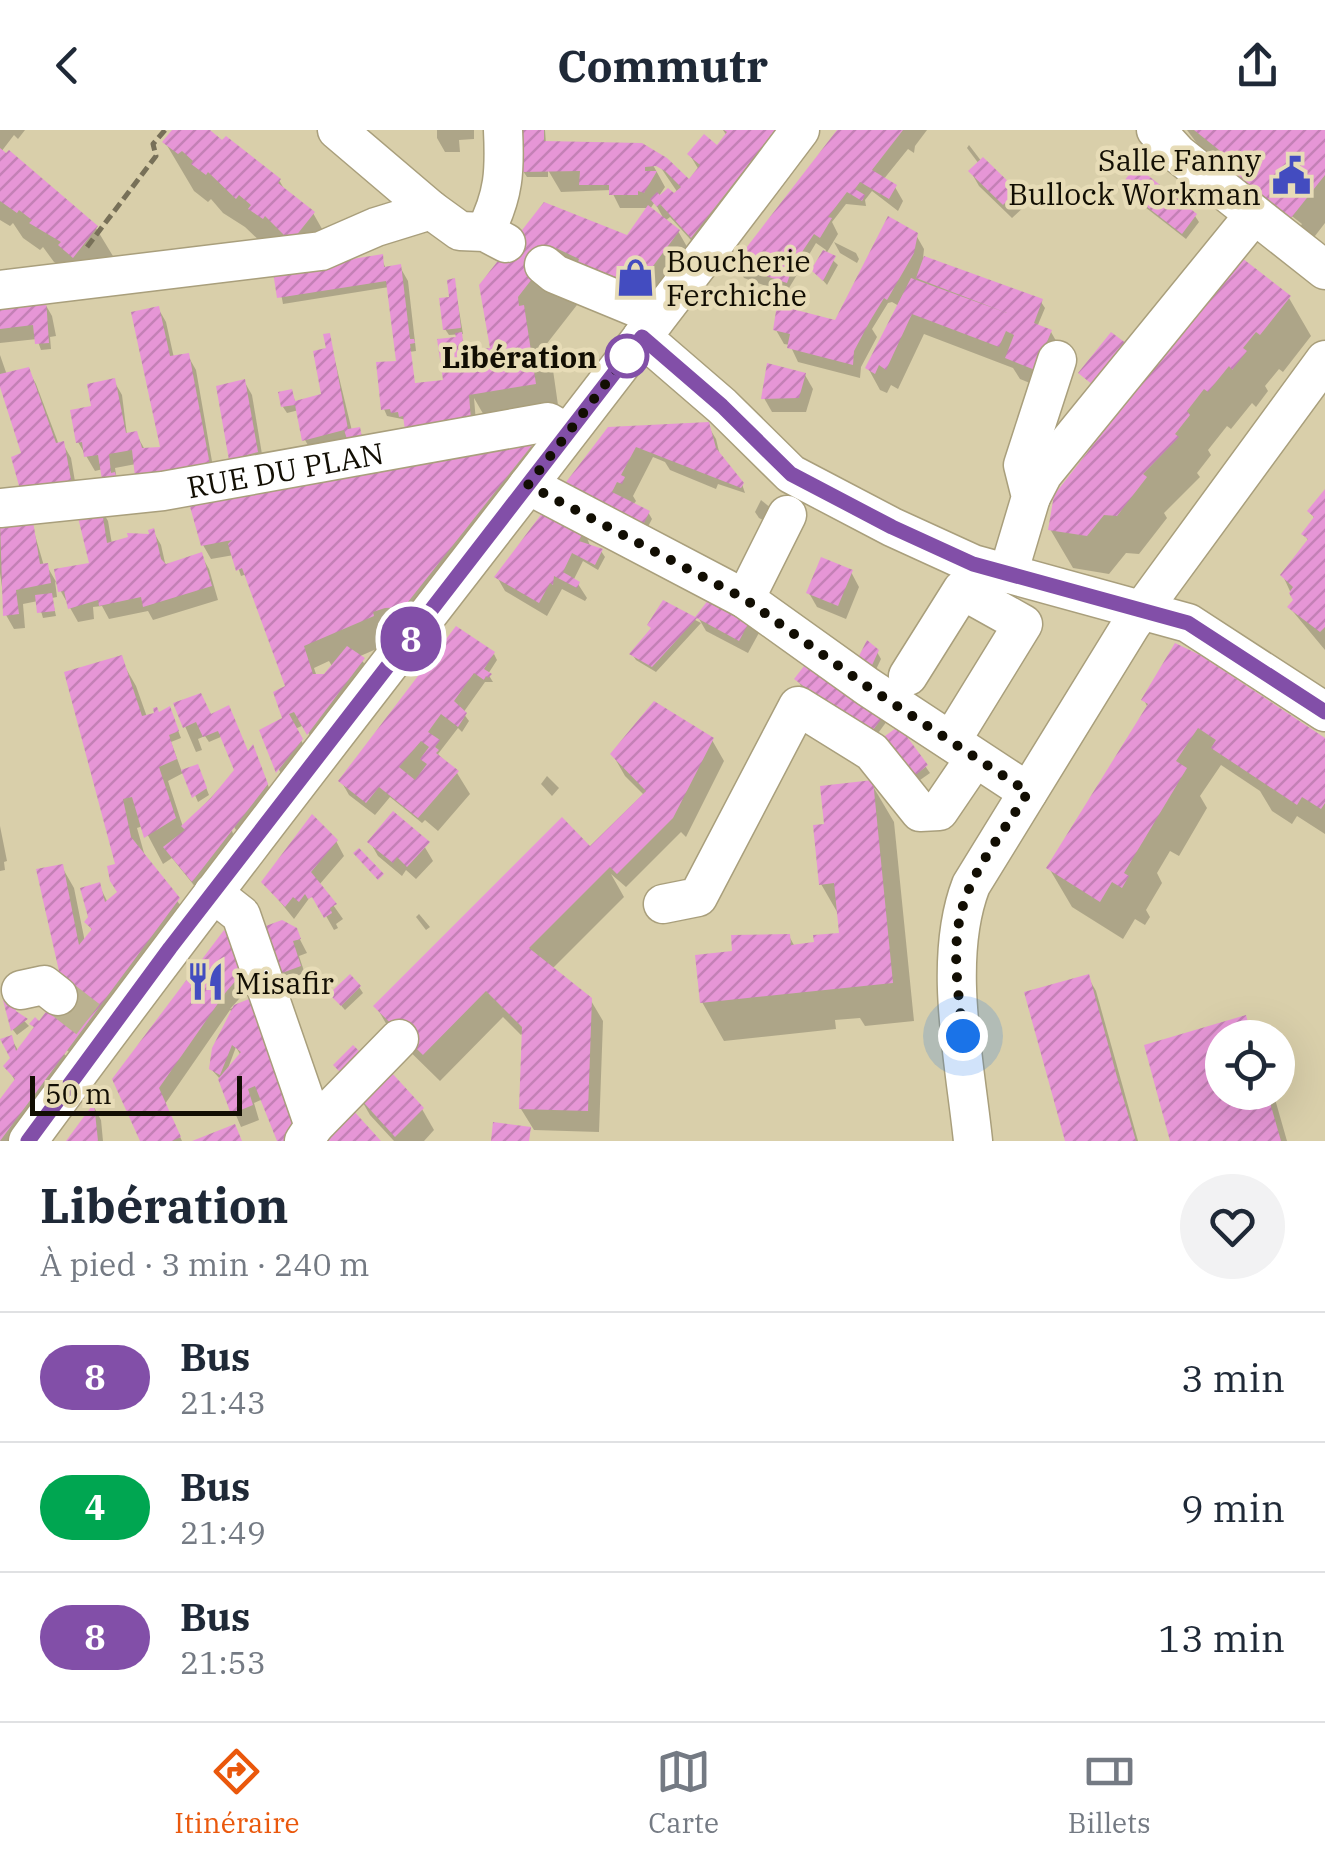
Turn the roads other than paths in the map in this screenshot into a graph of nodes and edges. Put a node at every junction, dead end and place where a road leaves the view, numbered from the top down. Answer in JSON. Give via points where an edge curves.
{"nodes":[{"id":1,"x":337,"y":130,"type":"edge"},
{"id":2,"x":503,"y":130,"type":"edge"},
{"id":3,"x":800,"y":130,"type":"edge"},
{"id":4,"x":1156,"y":130,"type":"edge"},
{"id":5,"x":430,"y":210,"type":"junction"},
{"id":6,"x":1254,"y":214,"type":"junction"},
{"id":7,"x":544,"y":265,"type":"dead end"},
{"id":8,"x":1325,"y":270,"type":"edge"},
{"id":9,"x":0,"y":290,"type":"edge"},
{"id":10,"x":649,"y":329,"type":"junction"},
{"id":11,"x":1056,"y":360,"type":"dead end"},
{"id":12,"x":1325,"y":360,"type":"edge"},
{"id":13,"x":567,"y":433,"type":"junction"},
{"id":14,"x":528,"y":485,"type":"junction"},
{"id":15,"x":1031,"y":497,"type":"junction"},
{"id":16,"x":0,"y":508,"type":"edge"},
{"id":17,"x":787,"y":515,"type":"dead end"},
{"id":18,"x":981,"y":576,"type":"junction"},
{"id":19,"x":745,"y":599,"type":"junction"},
{"id":20,"x":1142,"y":610,"type":"junction"},
{"id":21,"x":908,"y":676,"type":"dead end"},
{"id":22,"x":1325,"y":712,"type":"edge"},
{"id":23,"x":963,"y":750,"type":"junction"},
{"id":24,"x":1028,"y":792,"type":"junction"},
{"id":25,"x":213,"y":893,"type":"junction"},
{"id":26,"x":662,"y":904,"type":"dead end"},
{"id":27,"x":398,"y":1039,"type":"dead end"},
{"id":28,"x":309,"y":1134,"type":"edge"},
{"id":29,"x":28,"y":1141,"type":"edge"},
{"id":30,"x":973,"y":1141,"type":"edge"}],
"edges":[{"from":1,"to":5,"type":"street"},
{"from":2,"to":5,"type":"street","via":[[496,237],[460,231]]},
{"from":3,"to":10,"type":"street"},
{"from":4,"to":6,"type":"street"},
{"from":5,"to":9,"type":"street","via":[[321,251]]},
{"from":6,"to":8,"type":"street"},
{"from":6,"to":15,"type":"street"},
{"from":7,"to":10,"type":"street","via":[[640,309]]},
{"from":10,"to":13,"type":"street"},
{"from":10,"to":18,"type":"street","via":[[791,474]]},
{"from":11,"to":15,"type":"street","via":[[1023,466]]},
{"from":12,"to":20,"type":"street"},
{"from":13,"to":14,"type":"street"},
{"from":13,"to":16,"type":"street","name":"RUE DU PLAN","via":[[548,422],[163,491]]},
{"from":14,"to":19,"type":"street"},
{"from":14,"to":25,"type":"street"},
{"from":15,"to":18,"type":"street"},
{"from":17,"to":19,"type":"street"},
{"from":18,"to":20,"type":"street"},
{"from":18,"to":21,"type":"street"},
{"from":18,"to":23,"type":"street","via":[[1023,624]]},
{"from":19,"to":23,"type":"street"},
{"from":20,"to":22,"type":"street","via":[[1188,623]]},
{"from":20,"to":24,"type":"street"},
{"from":23,"to":24,"type":"street"},
{"from":23,"to":26,"type":"street","via":[[939,811],[920,812],[872,752],[798,706],[698,897]]},
{"from":24,"to":30,"type":"street","via":[[960,914],[956,966]]},
{"from":25,"to":28,"type":"street","via":[[241,914]]},
{"from":25,"to":29,"type":"street","via":[[97,1028]]},
{"from":27,"to":28,"type":"street"}]}
